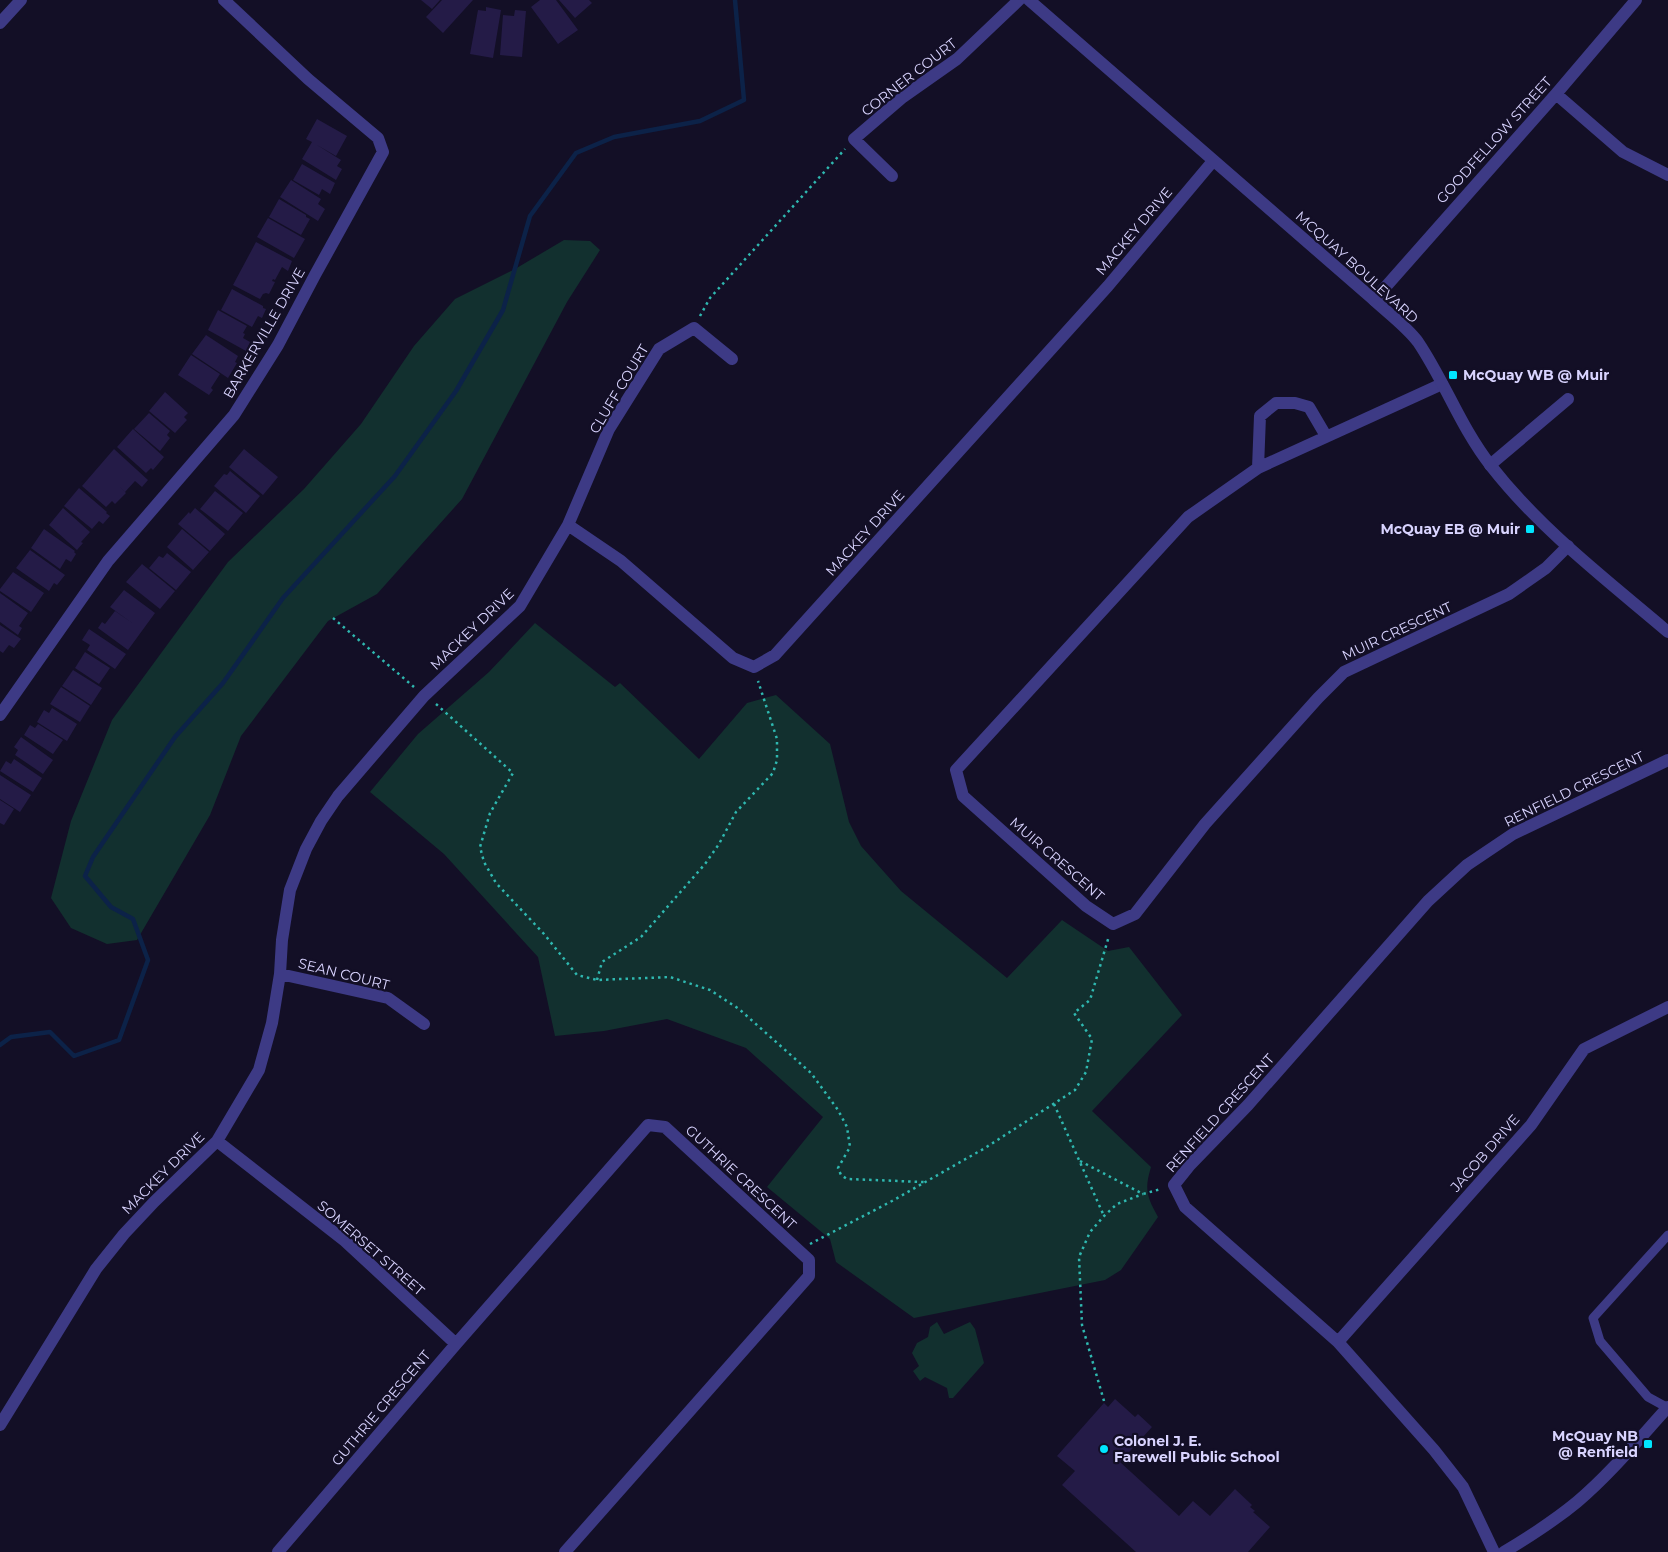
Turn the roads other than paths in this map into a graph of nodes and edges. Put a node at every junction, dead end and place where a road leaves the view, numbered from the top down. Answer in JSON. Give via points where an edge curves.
{"nodes":[{"id":1,"x":21,"y":0,"type":"edge"},
{"id":2,"x":224,"y":0,"type":"edge"},
{"id":3,"x":1019,"y":0,"type":"edge"},
{"id":4,"x":1029,"y":0,"type":"edge"},
{"id":5,"x":1636,"y":0,"type":"edge"},
{"id":6,"x":0,"y":23,"type":"edge"},
{"id":7,"x":1556,"y":94,"type":"junction"},
{"id":8,"x":1212,"y":160,"type":"junction"},
{"id":9,"x":1668,"y":175,"type":"edge"},
{"id":10,"x":892,"y":176,"type":"dead end"},
{"id":11,"x":1374,"y":300,"type":"junction"},
{"id":12,"x":732,"y":359,"type":"dead end"},
{"id":13,"x":1442,"y":384,"type":"junction"},
{"id":14,"x":1568,"y":399,"type":"dead end"},
{"id":15,"x":1326,"y":436,"type":"junction"},
{"id":16,"x":1490,"y":465,"type":"junction"},
{"id":17,"x":1258,"y":468,"type":"junction"},
{"id":18,"x":568,"y":525,"type":"junction"},
{"id":19,"x":1568,"y":546,"type":"junction"},
{"id":20,"x":1668,"y":632,"type":"edge"},
{"id":21,"x":0,"y":715,"type":"edge"},
{"id":22,"x":1668,"y":760,"type":"edge"},
{"id":23,"x":280,"y":974,"type":"junction"},
{"id":24,"x":1668,"y":1007,"type":"edge"},
{"id":25,"x":424,"y":1024,"type":"dead end"},
{"id":26,"x":217,"y":1141,"type":"junction"},
{"id":27,"x":1668,"y":1234,"type":"edge"},
{"id":28,"x":1338,"y":1342,"type":"junction"},
{"id":29,"x":456,"y":1344,"type":"junction"},
{"id":30,"x":1668,"y":1408,"type":"edge"},
{"id":31,"x":0,"y":1425,"type":"edge"},
{"id":32,"x":278,"y":1552,"type":"edge"},
{"id":33,"x":565,"y":1552,"type":"edge"},
{"id":34,"x":1494,"y":1552,"type":"edge"},
{"id":35,"x":1504,"y":1552,"type":"edge"}],
"edges":[{"from":1,"to":6,"type":"street"},
{"from":2,"to":21,"type":"street","name":"BARKERVILLE DRIVE","via":[[308,79],[378,138],[384,152],[278,344],[234,415],[108,561]]},
{"from":3,"to":10,"type":"street","name":"CORNER COURT","via":[[957,59],[903,97],[854,139]]},
{"from":4,"to":8,"type":"street","name":"MCQUAY BOULEVARD"},
{"from":5,"to":7,"type":"street","name":"GOODFELLOW STREET"},
{"from":7,"to":9,"type":"street","via":[[1623,152]]},
{"from":7,"to":11,"type":"street","name":"GOODFELLOW STREET"},
{"from":8,"to":11,"type":"street","name":"MCQUAY BOULEVARD"},
{"from":8,"to":18,"type":"street","name":"MACKEY DRIVE","via":[[1108,286],[775,655],[754,667],[733,658],[621,561]]},
{"from":11,"to":13,"type":"street","name":"MCQUAY BOULEVARD","via":[[1417,341]]},
{"from":12,"to":18,"type":"street","name":"CLUFF COURT","via":[[694,328],[659,348],[609,430]]},
{"from":13,"to":15,"type":"street","name":"MUIR CRESCENT"},
{"from":13,"to":16,"type":"street","name":"MCQUAY BOULEVARD","via":[[1464,427]]},
{"from":14,"to":16,"type":"street"},
{"from":15,"to":17,"type":"street","name":"MUIR CRESCENT"},
{"from":15,"to":17,"type":"street","via":[[1309,407],[1276,403],[1260,416]]},
{"from":16,"to":19,"type":"street","name":"MCQUAY BOULEVARD","via":[[1523,504]]},
{"from":17,"to":19,"type":"street","name":"MUIR CRESCENT","via":[[1188,517],[956,770],[963,796],[1086,906],[1113,924],[1135,914],[1205,824],[1344,672],[1509,594],[1546,568]]},
{"from":18,"to":23,"type":"street","name":"MACKEY DRIVE","via":[[520,606],[424,696],[338,796],[321,821],[290,890]]},
{"from":19,"to":20,"type":"street","name":"MCQUAY BOULEVARD"},
{"from":22,"to":28,"type":"street","name":"RENFIELD CRESCENT","via":[[1514,834],[1467,865],[1428,901],[1174,1185],[1185,1207]]},
{"from":23,"to":25,"type":"street","name":"SEAN COURT","via":[[388,998]]},
{"from":23,"to":26,"type":"street","name":"MACKEY DRIVE","via":[[272,1023],[259,1070]]},
{"from":24,"to":28,"type":"street","name":"JACOB DRIVE","via":[[1584,1049],[1531,1125]]},
{"from":26,"to":29,"type":"street","name":"SOMERSET STREET","via":[[345,1241]]},
{"from":26,"to":31,"type":"street","name":"MACKEY DRIVE","via":[[154,1202],[96,1268]]},
{"from":27,"to":30,"type":"lane","via":[[1592,1318],[1600,1341],[1648,1397]]},
{"from":28,"to":34,"type":"street","name":"RENFIELD CRESCENT","via":[[1434,1450],[1463,1488]]},
{"from":29,"to":32,"type":"street","name":"GUTHRIE CRESCENT"},
{"from":29,"to":33,"type":"street","name":"GUTHRIE CRESCENT","via":[[648,1125],[665,1126],[809,1260],[809,1276]]},
{"from":30,"to":35,"type":"street","via":[[1577,1502]]}]}
